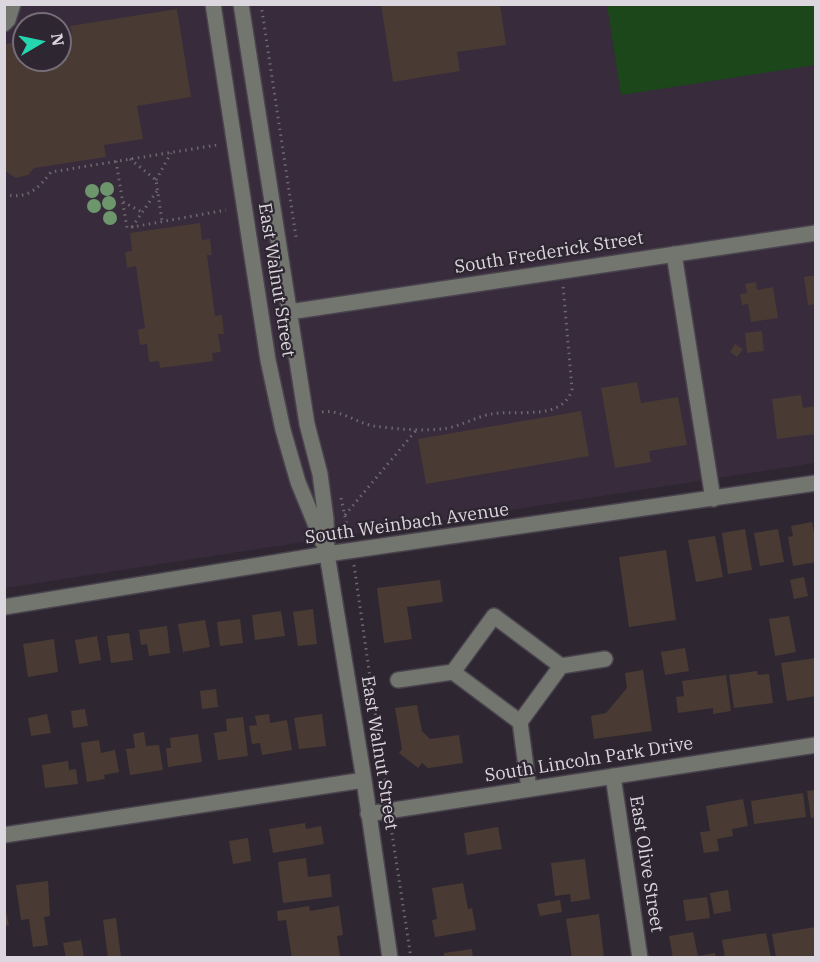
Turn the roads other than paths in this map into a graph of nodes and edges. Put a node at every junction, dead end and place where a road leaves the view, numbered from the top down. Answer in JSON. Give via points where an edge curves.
{"nodes":[{"id":1,"x":13,"y":4,"type":"edge"},
{"id":2,"x":213,"y":4,"type":"edge"},
{"id":3,"x":241,"y":4,"type":"edge"},
{"id":4,"x":4,"y":24,"type":"edge"},
{"id":5,"x":816,"y":233,"type":"edge"},
{"id":6,"x":674,"y":254,"type":"junction"},
{"id":7,"x":289,"y":312,"type":"junction"},
{"id":8,"x":816,"y":483,"type":"edge"},
{"id":9,"x":713,"y":499,"type":"junction"},
{"id":10,"x":327,"y":554,"type":"junction"},
{"id":11,"x":4,"y":607,"type":"edge"},
{"id":12,"x":605,"y":659,"type":"dead end"},
{"id":13,"x":561,"y":666,"type":"junction"},
{"id":14,"x":453,"y":672,"type":"junction"},
{"id":15,"x":398,"y":680,"type":"dead end"},
{"id":16,"x":520,"y":722,"type":"junction"},
{"id":17,"x":816,"y":745,"type":"edge"},
{"id":18,"x":613,"y":776,"type":"junction"},
{"id":19,"x":364,"y":780,"type":"junction"},
{"id":20,"x":529,"y":789,"type":"junction"},
{"id":21,"x":369,"y":814,"type":"junction"},
{"id":22,"x":4,"y":836,"type":"edge"},
{"id":23,"x":390,"y":957,"type":"edge"},
{"id":24,"x":640,"y":957,"type":"edge"}],
"edges":[{"from":1,"to":4,"type":"street"},
{"from":2,"to":10,"type":"street","name":"East Walnut Street","via":[[268,360],[298,482]]},
{"from":3,"to":7,"type":"street","name":"East Walnut Street"},
{"from":5,"to":6,"type":"street","name":"South Frederick Street"},
{"from":6,"to":7,"type":"street","name":"South Frederick Street"},
{"from":6,"to":9,"type":"street"},
{"from":7,"to":10,"type":"street","name":"East Walnut Street","via":[[307,424],[320,474]]},
{"from":8,"to":9,"type":"street","name":"South Weinbach Avenue"},
{"from":9,"to":10,"type":"street","name":"South Weinbach Avenue"},
{"from":10,"to":11,"type":"street","name":"South Weinbach Avenue"},
{"from":10,"to":19,"type":"street","name":"East Walnut Street"},
{"from":12,"to":13,"type":"street"},
{"from":13,"to":14,"type":"street","via":[[494,616]]},
{"from":13,"to":16,"type":"street"},
{"from":14,"to":15,"type":"street"},
{"from":14,"to":16,"type":"street"},
{"from":16,"to":20,"type":"street"},
{"from":17,"to":18,"type":"street","name":"South Lincoln Park Drive"},
{"from":18,"to":20,"type":"street","name":"South Lincoln Park Drive"},
{"from":18,"to":24,"type":"street","name":"East Olive Street"},
{"from":19,"to":21,"type":"street","name":"East Walnut Street"},
{"from":19,"to":22,"type":"street"},
{"from":20,"to":21,"type":"street","name":"South Lincoln Park Drive"},
{"from":21,"to":23,"type":"street","name":"East Walnut Street"}]}
